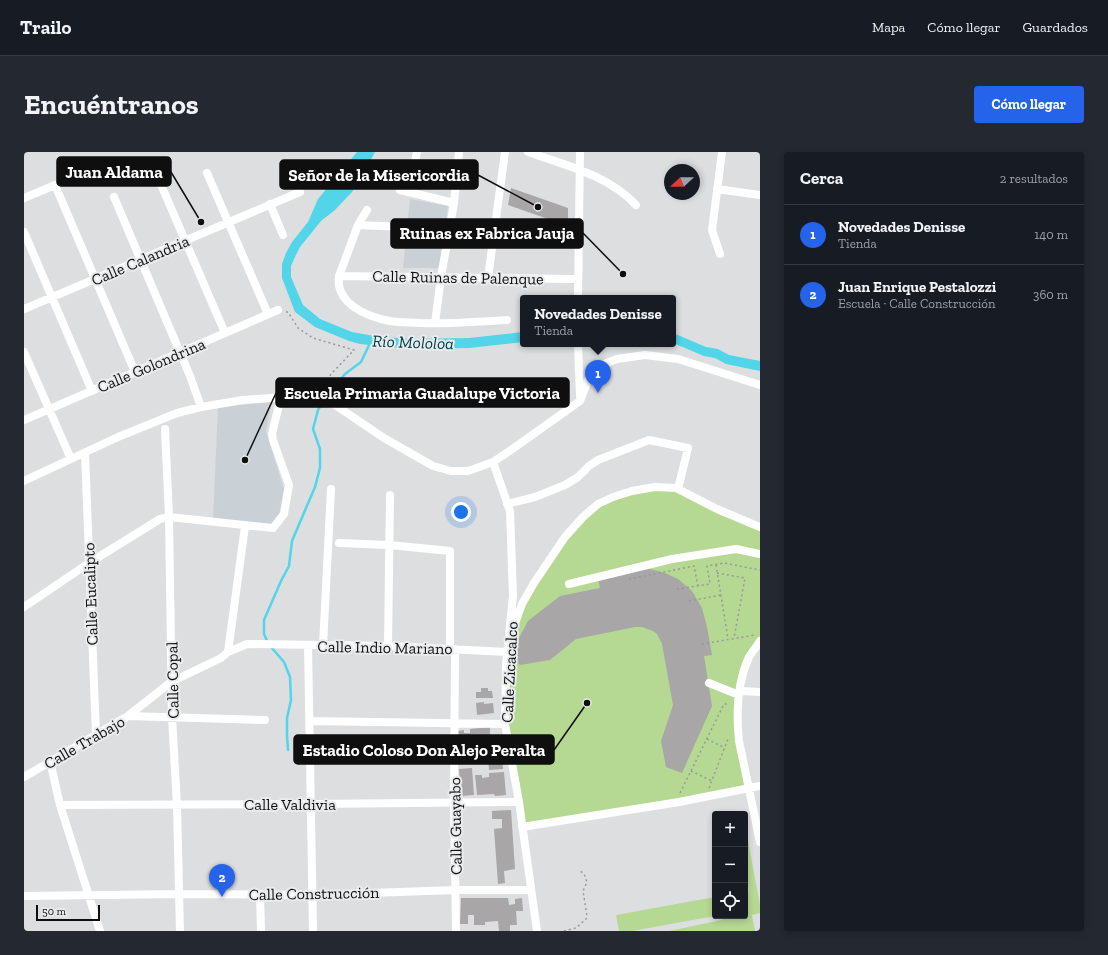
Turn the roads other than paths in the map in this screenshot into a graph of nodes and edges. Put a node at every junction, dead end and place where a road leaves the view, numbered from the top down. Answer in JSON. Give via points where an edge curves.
{"nodes":[{"id":1,"x":417,"y":152,"type":"edge"},
{"id":2,"x":460,"y":152,"type":"edge"},
{"id":3,"x":505,"y":152,"type":"edge"},
{"id":4,"x":528,"y":152,"type":"edge"},
{"id":5,"x":580,"y":152,"type":"edge"},
{"id":6,"x":722,"y":152,"type":"edge"},
{"id":7,"x":579,"y":169,"type":"junction"},
{"id":8,"x":207,"y":173,"type":"dead end"},
{"id":9,"x":159,"y":180,"type":"dead end"},
{"id":10,"x":717,"y":189,"type":"junction"},
{"id":11,"x":400,"y":190,"type":"dead end"},
{"id":12,"x":300,"y":192,"type":"dead end"},
{"id":13,"x":408,"y":192,"type":"junction"},
{"id":14,"x":760,"y":195,"type":"edge"},
{"id":15,"x":114,"y":197,"type":"dead end"},
{"id":16,"x":24,"y":198,"type":"edge"},
{"id":17,"x":454,"y":203,"type":"junction"},
{"id":18,"x":270,"y":204,"type":"junction"},
{"id":19,"x":636,"y":205,"type":"dead end"},
{"id":20,"x":367,"y":210,"type":"dead end"},
{"id":21,"x":228,"y":222,"type":"junction"},
{"id":22,"x":358,"y":225,"type":"junction"},
{"id":23,"x":403,"y":227,"type":"dead end"},
{"id":24,"x":24,"y":232,"type":"edge"},
{"id":25,"x":283,"y":235,"type":"dead end"},
{"id":26,"x":185,"y":240,"type":"junction"},
{"id":27,"x":720,"y":254,"type":"dead end"},
{"id":28,"x":140,"y":259,"type":"junction"},
{"id":29,"x":339,"y":276,"type":"junction"},
{"id":30,"x":441,"y":277,"type":"junction"},
{"id":31,"x":488,"y":278,"type":"junction"},
{"id":32,"x":95,"y":279,"type":"junction"},
{"id":33,"x":577,"y":279,"type":"junction"},
{"id":34,"x":578,"y":295,"type":"edge"},
{"id":35,"x":52,"y":297,"type":"junction"},
{"id":36,"x":24,"y":309,"type":"edge"},
{"id":37,"x":278,"y":310,"type":"road end"},
{"id":38,"x":268,"y":314,"type":"junction"},
{"id":39,"x":507,"y":320,"type":"dead end"},
{"id":40,"x":435,"y":323,"type":"junction"},
{"id":41,"x":225,"y":333,"type":"junction"},
{"id":42,"x":578,"y":347,"type":"edge"},
{"id":43,"x":24,"y":352,"type":"edge"},
{"id":44,"x":180,"y":353,"type":"junction"},
{"id":45,"x":135,"y":372,"type":"junction"},
{"id":46,"x":760,"y":385,"type":"edge"},
{"id":47,"x":92,"y":391,"type":"junction"},
{"id":48,"x":281,"y":396,"type":"junction"},
{"id":49,"x":580,"y":401,"type":"junction"},
{"id":50,"x":201,"y":407,"type":"junction"},
{"id":51,"x":49,"y":410,"type":"junction"},
{"id":52,"x":24,"y":420,"type":"edge"},
{"id":53,"x":165,"y":429,"type":"dead end"},
{"id":54,"x":85,"y":453,"type":"junction"},
{"id":55,"x":71,"y":459,"type":"junction"},
{"id":56,"x":493,"y":462,"type":"junction"},
{"id":57,"x":24,"y":481,"type":"edge"},
{"id":58,"x":331,"y":489,"type":"dead end"},
{"id":59,"x":678,"y":489,"type":"junction"},
{"id":60,"x":390,"y":495,"type":"dead end"},
{"id":61,"x":507,"y":504,"type":"junction"},
{"id":62,"x":169,"y":517,"type":"junction"},
{"id":63,"x":245,"y":526,"type":"junction"},
{"id":64,"x":760,"y":527,"type":"edge"},
{"id":65,"x":339,"y":543,"type":"dead end"},
{"id":66,"x":389,"y":545,"type":"junction"},
{"id":67,"x":760,"y":554,"type":"edge"},
{"id":68,"x":89,"y":563,"type":"junction"},
{"id":69,"x":569,"y":584,"type":"dead end"},
{"id":70,"x":24,"y":607,"type":"edge"},
{"id":71,"x":757,"y":638,"type":"edge"},
{"id":72,"x":308,"y":645,"type":"junction"},
{"id":73,"x":323,"y":646,"type":"junction"},
{"id":74,"x":388,"y":646,"type":"junction"},
{"id":75,"x":452,"y":648,"type":"junction"},
{"id":76,"x":508,"y":650,"type":"junction"},
{"id":77,"x":228,"y":652,"type":"junction"},
{"id":78,"x":749,"y":660,"type":"junction"},
{"id":79,"x":740,"y":662,"type":"dead end"},
{"id":80,"x":172,"y":682,"type":"junction"},
{"id":81,"x":709,"y":683,"type":"dead end"},
{"id":82,"x":760,"y":692,"type":"edge"},
{"id":83,"x":740,"y":693,"type":"junction"},
{"id":84,"x":128,"y":716,"type":"junction"},
{"id":85,"x":172,"y":717,"type":"junction"},
{"id":86,"x":265,"y":720,"type":"dead end"},
{"id":87,"x":310,"y":721,"type":"junction"},
{"id":88,"x":454,"y":724,"type":"junction"},
{"id":89,"x":505,"y":724,"type":"junction"},
{"id":90,"x":96,"y":735,"type":"junction"},
{"id":91,"x":50,"y":762,"type":"junction"},
{"id":92,"x":24,"y":777,"type":"edge"},
{"id":93,"x":760,"y":786,"type":"edge"},
{"id":94,"x":749,"y":788,"type":"junction"},
{"id":95,"x":519,"y":802,"type":"junction"},
{"id":96,"x":454,"y":803,"type":"junction"},
{"id":97,"x":311,"y":804,"type":"junction"},
{"id":98,"x":60,"y":805,"type":"junction"},
{"id":99,"x":177,"y":805,"type":"junction"},
{"id":100,"x":522,"y":827,"type":"junction"},
{"id":101,"x":760,"y":842,"type":"edge"},
{"id":102,"x":456,"y":890,"type":"junction"},
{"id":103,"x":531,"y":890,"type":"junction"},
{"id":104,"x":89,"y":894,"type":"junction"},
{"id":105,"x":179,"y":894,"type":"junction"},
{"id":106,"x":260,"y":894,"type":"junction"},
{"id":107,"x":313,"y":895,"type":"junction"},
{"id":108,"x":24,"y":896,"type":"edge"},
{"id":109,"x":100,"y":931,"type":"edge"},
{"id":110,"x":180,"y":931,"type":"edge"},
{"id":111,"x":261,"y":931,"type":"edge"},
{"id":112,"x":313,"y":931,"type":"edge"},
{"id":113,"x":456,"y":931,"type":"edge"},
{"id":114,"x":537,"y":931,"type":"edge"}],
"edges":[{"from":1,"to":13,"type":"street"},
{"from":2,"to":17,"type":"street"},
{"from":3,"to":31,"type":"street"},
{"from":4,"to":7,"type":"street"},
{"from":5,"to":7,"type":"street"},
{"from":6,"to":10,"type":"street"},
{"from":7,"to":19,"type":"street","via":[[616,188]]},
{"from":7,"to":33,"type":"street"},
{"from":8,"to":21,"type":"street"},
{"from":9,"to":26,"type":"street"},
{"from":10,"to":14,"type":"street"},
{"from":10,"to":27,"type":"street","via":[[712,230]]},
{"from":11,"to":13,"type":"street"},
{"from":12,"to":18,"type":"street","name":"Calle Calandria"},
{"from":13,"to":17,"type":"street"},
{"from":15,"to":28,"type":"street"},
{"from":16,"to":32,"type":"street","via":[[55,185]]},
{"from":17,"to":30,"type":"street"},
{"from":18,"to":21,"type":"street","name":"Calle Calandria"},
{"from":18,"to":25,"type":"street"},
{"from":20,"to":22,"type":"street"},
{"from":21,"to":26,"type":"street","name":"Calle Calandria"},
{"from":21,"to":38,"type":"street"},
{"from":22,"to":23,"type":"street"},
{"from":22,"to":29,"type":"street"},
{"from":24,"to":35,"type":"street"},
{"from":26,"to":28,"type":"street","name":"Calle Calandria"},
{"from":26,"to":41,"type":"street"},
{"from":28,"to":32,"type":"street","name":"Calle Calandria"},
{"from":28,"to":44,"type":"street"},
{"from":29,"to":30,"type":"street","name":"Calle Ruinas de Palenque"},
{"from":29,"to":40,"type":"street","via":[[338,282],[343,297],[352,307],[370,316],[392,322]]},
{"from":30,"to":31,"type":"street","name":"Calle Ruinas de Palenque"},
{"from":30,"to":40,"type":"street"},
{"from":31,"to":33,"type":"street","name":"Calle Ruinas de Palenque"},
{"from":32,"to":35,"type":"street","name":"Calle Calandria"},
{"from":32,"to":45,"type":"street"},
{"from":33,"to":34,"type":"street"},
{"from":35,"to":36,"type":"street","name":"Calle Calandria"},
{"from":35,"to":47,"type":"street"},
{"from":37,"to":38,"type":"street","name":"Calle Golondrina"},
{"from":38,"to":41,"type":"street","name":"Calle Golondrina"},
{"from":39,"to":40,"type":"street","via":[[460,324]]},
{"from":41,"to":44,"type":"street","name":"Calle Golondrina"},
{"from":42,"to":49,"type":"street"},
{"from":43,"to":51,"type":"street"},
{"from":44,"to":45,"type":"street","name":"Calle Golondrina"},
{"from":44,"to":50,"type":"street"},
{"from":45,"to":47,"type":"street","name":"Calle Golondrina"},
{"from":46,"to":49,"type":"street","via":[[678,359],[645,355],[617,359],[602,365],[590,375]]},
{"from":47,"to":51,"type":"street","name":"Calle Golondrina"},
{"from":48,"to":50,"type":"street"},
{"from":48,"to":56,"type":"street","via":[[313,398],[335,405],[384,438],[433,466],[451,471],[468,471]]},
{"from":48,"to":63,"type":"street","via":[[272,434],[289,485],[284,514],[273,528]]},
{"from":49,"to":56,"type":"street"},
{"from":50,"to":54,"type":"street","via":[[156,421]]},
{"from":51,"to":52,"type":"street","name":"Calle Golondrina"},
{"from":51,"to":55,"type":"street"},
{"from":53,"to":62,"type":"street","name":"Calle Copal"},
{"from":54,"to":55,"type":"street"},
{"from":54,"to":68,"type":"street","name":"Calle Eucalipto"},
{"from":55,"to":57,"type":"street"},
{"from":56,"to":61,"type":"street","name":"Calle Zicacalco"},
{"from":58,"to":73,"type":"street"},
{"from":59,"to":61,"type":"street","via":[[688,448],[649,440],[598,460],[565,486]]},
{"from":59,"to":64,"type":"street"},
{"from":59,"to":76,"type":"street","via":[[655,487],[632,491],[598,504],[582,517],[565,537],[528,593],[522,604]]},
{"from":60,"to":66,"type":"street"},
{"from":61,"to":76,"type":"street","name":"Calle Zicacalco","via":[[510,511],[513,596]]},
{"from":62,"to":63,"type":"street"},
{"from":62,"to":68,"type":"street","via":[[160,519]]},
{"from":62,"to":80,"type":"street","name":"Calle Copal"},
{"from":63,"to":77,"type":"street"},
{"from":65,"to":66,"type":"street"},
{"from":66,"to":74,"type":"street"},
{"from":66,"to":75,"type":"street","name":"Calle Guayabo","via":[[450,551]]},
{"from":67,"to":69,"type":"street","via":[[736,550],[672,559]]},
{"from":68,"to":70,"type":"street"},
{"from":68,"to":90,"type":"street","name":"Calle Eucalipto"},
{"from":71,"to":78,"type":"street"},
{"from":72,"to":73,"type":"street","name":"Calle Indio Mariano"},
{"from":72,"to":77,"type":"street","name":"Calle Indio Mariano","via":[[247,644]]},
{"from":72,"to":87,"type":"street"},
{"from":73,"to":74,"type":"street","name":"Calle Indio Mariano"},
{"from":74,"to":75,"type":"street","name":"Calle Indio Mariano"},
{"from":75,"to":76,"type":"street","name":"Calle Indio Mariano"},
{"from":75,"to":88,"type":"street","name":"Calle Guayabo"},
{"from":76,"to":89,"type":"street","name":"Calle Zicacalco"},
{"from":77,"to":80,"type":"street","name":"Calle Indio Mariano"},
{"from":78,"to":79,"type":"street"},
{"from":78,"to":83,"type":"street"},
{"from":80,"to":84,"type":"street","name":"Calle Indio Mariano"},
{"from":80,"to":85,"type":"street","name":"Calle Copal"},
{"from":81,"to":83,"type":"street"},
{"from":82,"to":83,"type":"street"},
{"from":83,"to":94,"type":"street","via":[[737,725]]},
{"from":84,"to":85,"type":"street","name":"Calle Trabajo"},
{"from":84,"to":90,"type":"street","name":"Calle Trabajo"},
{"from":85,"to":86,"type":"street","name":"Calle Trabajo"},
{"from":85,"to":99,"type":"street","name":"Calle Copal"},
{"from":87,"to":88,"type":"street"},
{"from":87,"to":97,"type":"street"},
{"from":88,"to":89,"type":"street"},
{"from":88,"to":96,"type":"street","name":"Calle Guayabo"},
{"from":89,"to":95,"type":"street","name":"Calle Zicacalco"},
{"from":90,"to":91,"type":"street","name":"Calle Trabajo"},
{"from":91,"to":92,"type":"street","name":"Calle Trabajo"},
{"from":91,"to":98,"type":"street"},
{"from":93,"to":94,"type":"street"},
{"from":94,"to":100,"type":"street","via":[[680,802]]},
{"from":94,"to":101,"type":"street"},
{"from":95,"to":96,"type":"street","name":"Calle Valdivia"},
{"from":95,"to":100,"type":"street","name":"Calle Zicacalco"},
{"from":96,"to":97,"type":"street","name":"Calle Valdivia"},
{"from":96,"to":102,"type":"street","name":"Calle Guayabo"},
{"from":97,"to":99,"type":"street","name":"Calle Valdivia"},
{"from":97,"to":107,"type":"street"},
{"from":98,"to":99,"type":"street","name":"Calle Valdivia"},
{"from":98,"to":104,"type":"street"},
{"from":99,"to":105,"type":"street","name":"Calle Copal"},
{"from":100,"to":103,"type":"street","name":"Calle Zicacalco"},
{"from":102,"to":103,"type":"street","name":"Calle Construcción"},
{"from":102,"to":107,"type":"street","name":"Calle Construcción"},
{"from":102,"to":113,"type":"street","name":"Calle Guayabo"},
{"from":103,"to":114,"type":"street","name":"Calle Zicacalco"},
{"from":104,"to":105,"type":"street","name":"Calle Construcción"},
{"from":104,"to":108,"type":"street","name":"Calle Construcción"},
{"from":104,"to":109,"type":"street"},
{"from":105,"to":106,"type":"street","name":"Calle Construcción"},
{"from":105,"to":110,"type":"street","name":"Calle Copal"},
{"from":106,"to":107,"type":"street","name":"Calle Construcción"},
{"from":106,"to":111,"type":"street"},
{"from":107,"to":112,"type":"street"}]}
